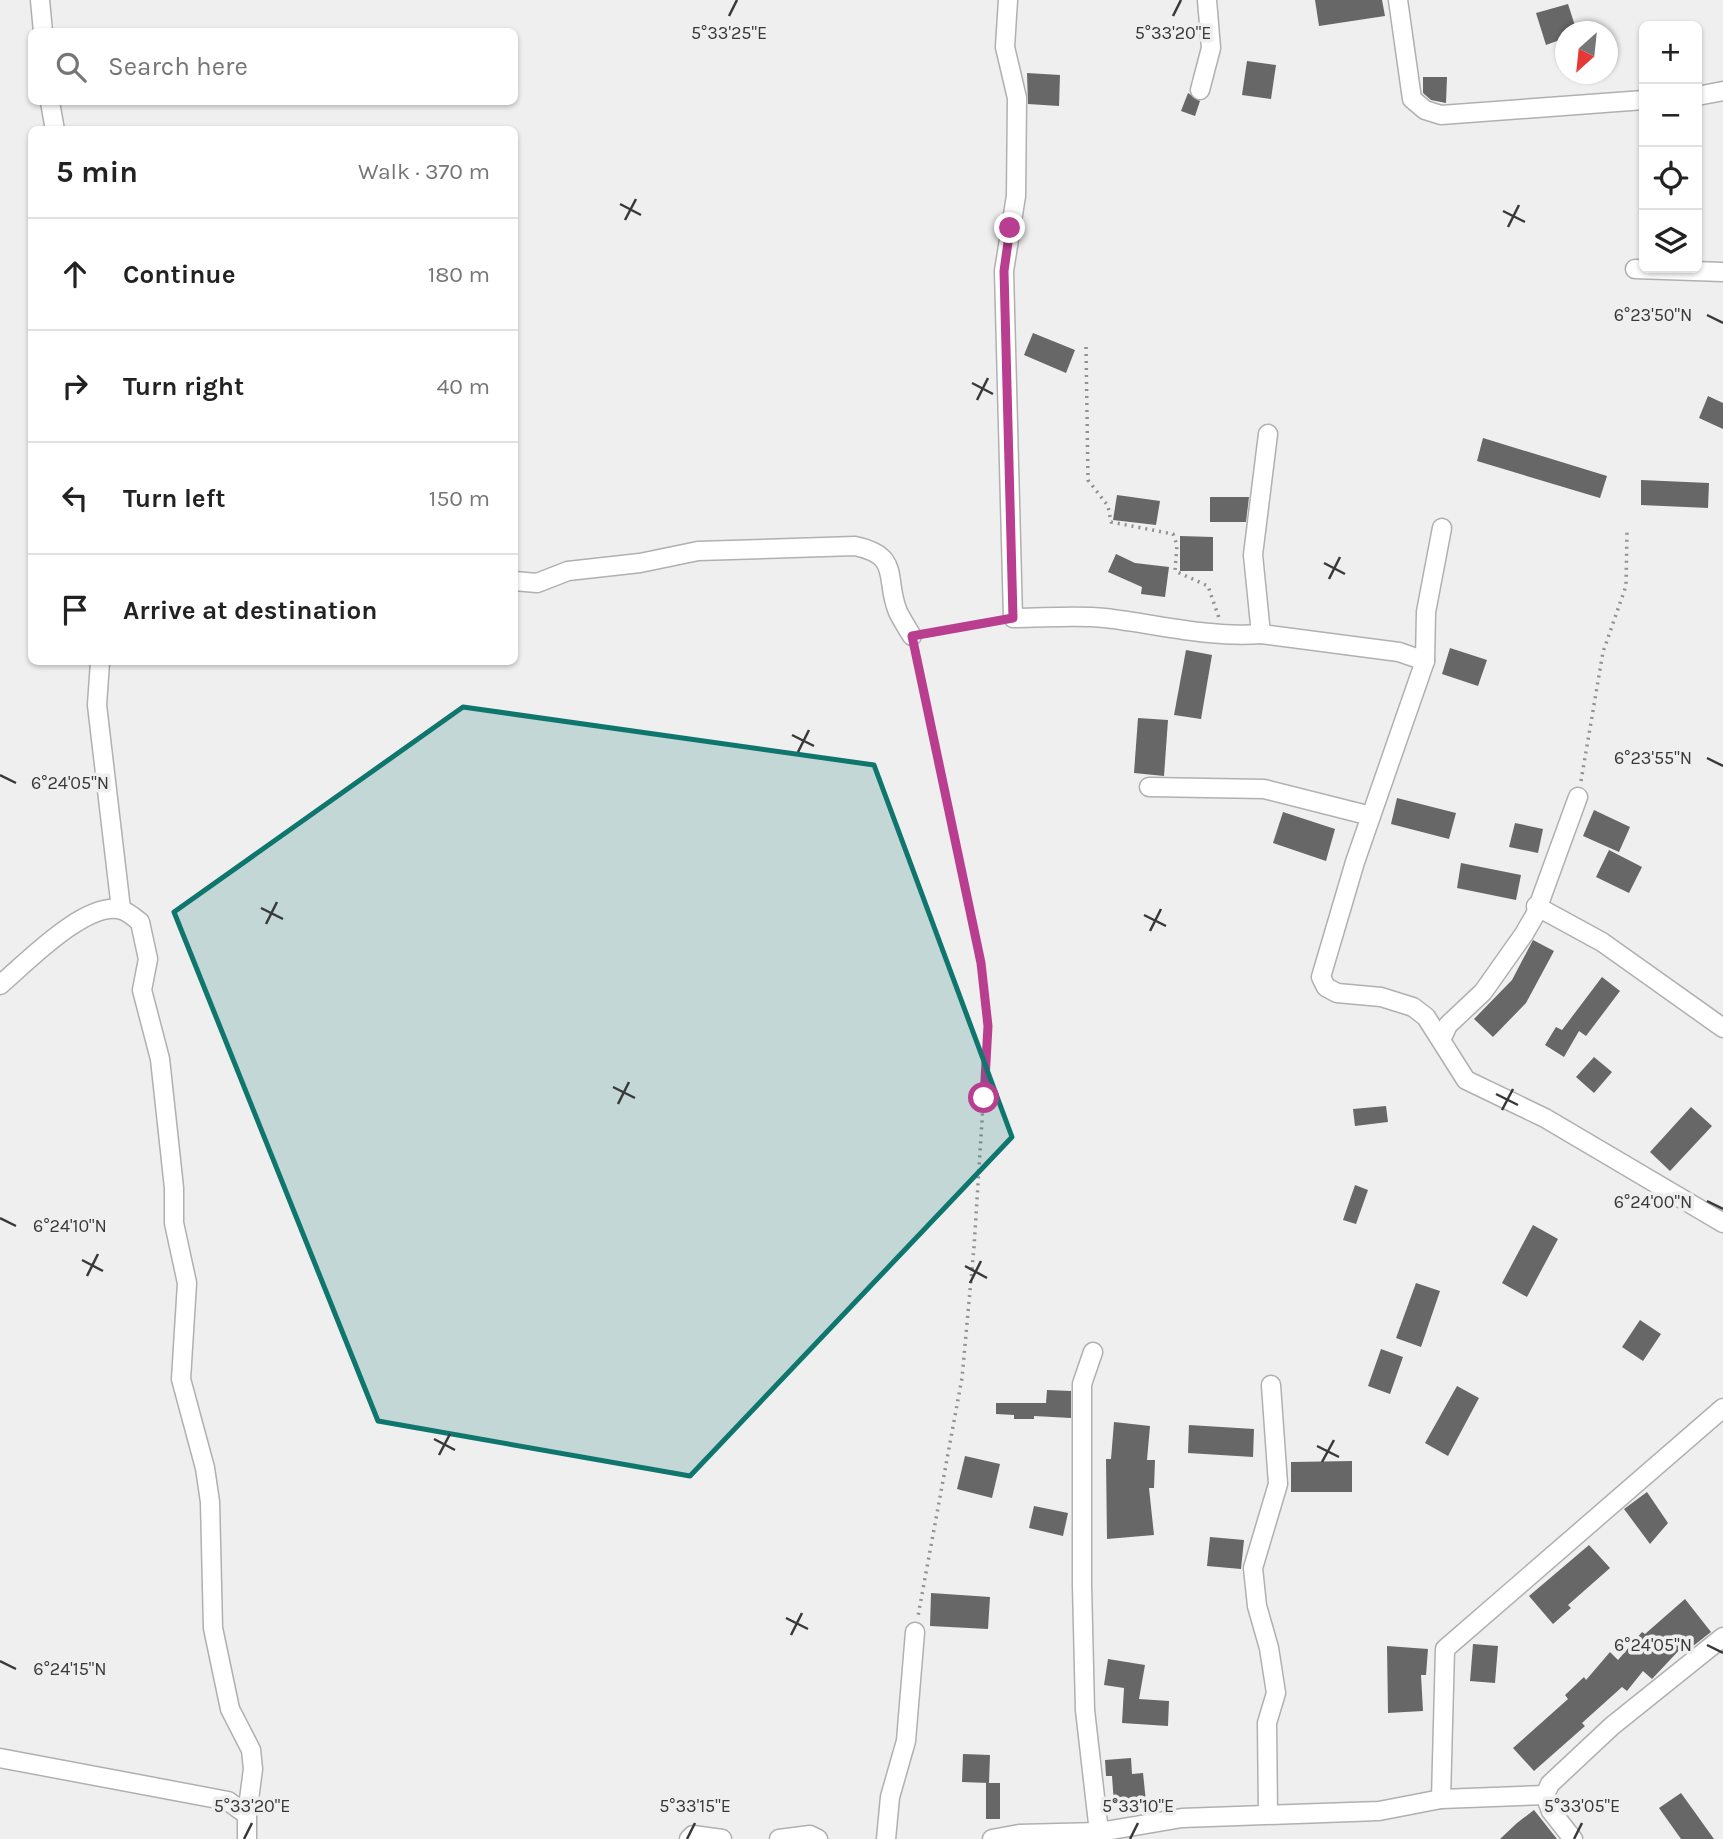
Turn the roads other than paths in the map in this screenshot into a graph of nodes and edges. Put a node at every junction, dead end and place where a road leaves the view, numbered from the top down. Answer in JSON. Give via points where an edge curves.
{"nodes":[{"id":1,"x":40,"y":0,"type":"edge"},
{"id":2,"x":1008,"y":0,"type":"edge"},
{"id":3,"x":1207,"y":0,"type":"edge"},
{"id":4,"x":1398,"y":0,"type":"edge"},
{"id":5,"x":43,"y":28,"type":"edge"},
{"id":6,"x":1200,"y":90,"type":"dead end"},
{"id":7,"x":1723,"y":91,"type":"edge"},
{"id":8,"x":1702,"y":95,"type":"edge"},
{"id":9,"x":1639,"y":100,"type":"edge"},
{"id":10,"x":51,"y":105,"type":"edge"},
{"id":11,"x":54,"y":126,"type":"edge"},
{"id":12,"x":1635,"y":269,"type":"dead end"},
{"id":13,"x":1723,"y":272,"type":"edge"},
{"id":14,"x":1268,"y":434,"type":"dead end"},
{"id":15,"x":1442,"y":528,"type":"dead end"},
{"id":16,"x":518,"y":581,"type":"edge"},
{"id":17,"x":1261,"y":634,"type":"junction"},
{"id":18,"x":912,"y":636,"type":"road end"},
{"id":19,"x":1425,"y":661,"type":"junction"},
{"id":20,"x":100,"y":665,"type":"edge"},
{"id":21,"x":1149,"y":787,"type":"dead end"},
{"id":22,"x":1578,"y":797,"type":"road end"},
{"id":23,"x":1371,"y":816,"type":"junction"},
{"id":24,"x":1536,"y":906,"type":"junction"},
{"id":25,"x":121,"y":909,"type":"junction"},
{"id":26,"x":0,"y":985,"type":"edge"},
{"id":27,"x":1723,"y":1028,"type":"edge"},
{"id":28,"x":1441,"y":1040,"type":"junction"},
{"id":29,"x":1723,"y":1223,"type":"edge"},
{"id":30,"x":1093,"y":1352,"type":"dead end"},
{"id":31,"x":1271,"y":1385,"type":"dead end"},
{"id":32,"x":1723,"y":1408,"type":"edge"},
{"id":33,"x":915,"y":1632,"type":"road end"},
{"id":34,"x":1723,"y":1637,"type":"edge"},
{"id":35,"x":0,"y":1758,"type":"edge"},
{"id":36,"x":1545,"y":1795,"type":"junction"},
{"id":37,"x":1441,"y":1799,"type":"junction"},
{"id":38,"x":1268,"y":1813,"type":"junction"},
{"id":39,"x":247,"y":1815,"type":"junction"},
{"id":40,"x":1099,"y":1832,"type":"junction"},
{"id":41,"x":247,"y":1839,"type":"edge"},
{"id":42,"x":689,"y":1839,"type":"edge"},
{"id":43,"x":722,"y":1839,"type":"edge"},
{"id":44,"x":779,"y":1839,"type":"edge"},
{"id":45,"x":818,"y":1839,"type":"edge"},
{"id":46,"x":886,"y":1839,"type":"edge"},
{"id":47,"x":992,"y":1839,"type":"edge"},
{"id":48,"x":1573,"y":1839,"type":"edge"}],
"edges":[{"from":1,"to":5,"type":"street"},
{"from":2,"to":17,"type":"street","via":[[1005,47],[1017,98],[1016,196],[1004,271],[1013,618],[1086,617],[1222,634]]},
{"from":3,"to":6,"type":"street","via":[[1211,48]]},
{"from":4,"to":9,"type":"street","via":[[1412,99],[1425,110],[1441,115]]},
{"from":7,"to":8,"type":"street"},
{"from":10,"to":11,"type":"street"},
{"from":12,"to":13,"type":"street"},
{"from":14,"to":17,"type":"street","via":[[1253,555]]},
{"from":15,"to":19,"type":"street","via":[[1426,612]]},
{"from":16,"to":18,"type":"street","via":[[537,583],[568,571],[698,551],[855,546],[875,550],[885,558],[897,611]]},
{"from":17,"to":19,"type":"street","via":[[1399,652]]},
{"from":19,"to":23,"type":"street"},
{"from":20,"to":25,"type":"street","via":[[97,705]]},
{"from":21,"to":23,"type":"street","via":[[1264,789]]},
{"from":22,"to":24,"type":"street"},
{"from":23,"to":28,"type":"street","via":[[1321,977],[1336,993],[1381,997],[1413,1007]]},
{"from":24,"to":27,"type":"street","via":[[1602,942]]},
{"from":24,"to":28,"type":"street","via":[[1516,949],[1483,992],[1448,1025]]},
{"from":25,"to":26,"type":"street","via":[[93,912],[40,949]]},
{"from":25,"to":39,"type":"street","via":[[141,922],[148,959],[142,990],[160,1059],[174,1223],[187,1283],[181,1379],[210,1502],[213,1628],[230,1709],[251,1750]]},
{"from":28,"to":29,"type":"street","via":[[1466,1080],[1545,1118]]},
{"from":30,"to":40,"type":"street","via":[[1082,1384],[1082,1585],[1085,1710]]},
{"from":31,"to":38,"type":"street","via":[[1278,1483],[1253,1569],[1276,1693],[1267,1723]]},
{"from":32,"to":37,"type":"street","via":[[1445,1649]]},
{"from":33,"to":46,"type":"street","via":[[906,1741],[890,1797]]},
{"from":34,"to":36,"type":"street","via":[[1612,1726],[1550,1784]]},
{"from":35,"to":39,"type":"street","via":[[228,1801]]},
{"from":36,"to":37,"type":"street"},
{"from":36,"to":48,"type":"street","via":[[1551,1811]]},
{"from":37,"to":38,"type":"street","via":[[1379,1811]]},
{"from":38,"to":40,"type":"street","via":[[1182,1818]]},
{"from":39,"to":41,"type":"street"},
{"from":40,"to":47,"type":"street"},
{"from":42,"to":43,"type":"street","via":[[693,1835]]},
{"from":44,"to":45,"type":"street","via":[[810,1835]]}]}
